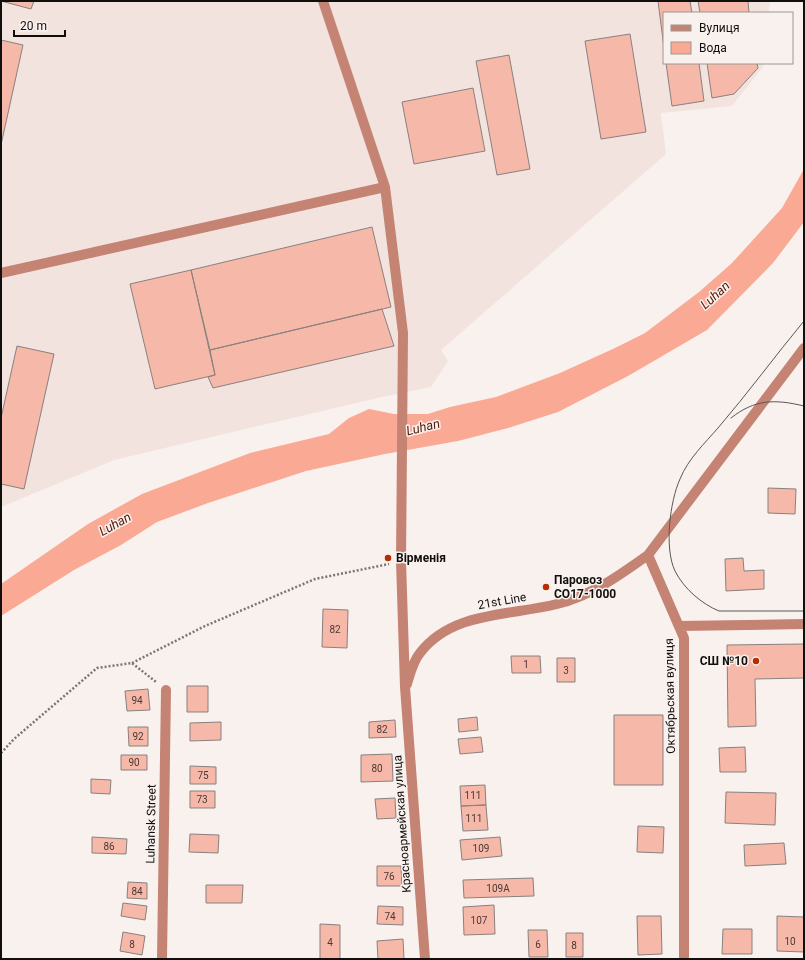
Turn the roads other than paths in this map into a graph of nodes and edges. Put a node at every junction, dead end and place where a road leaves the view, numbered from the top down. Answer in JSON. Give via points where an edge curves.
{"nodes":[{"id":1,"x":323,"y":1,"type":"edge"},
{"id":2,"x":385,"y":187,"type":"junction"},
{"id":3,"x":1,"y":273,"type":"edge"},
{"id":4,"x":804,"y":348,"type":"edge"},
{"id":5,"x":648,"y":555,"type":"junction"},
{"id":6,"x":804,"y":624,"type":"edge"},
{"id":7,"x":679,"y":626,"type":"junction"},
{"id":8,"x":405,"y":687,"type":"junction"},
{"id":9,"x":166,"y":690,"type":"road end"},
{"id":10,"x":162,"y":959,"type":"edge"},
{"id":11,"x":425,"y":959,"type":"edge"},
{"id":12,"x":684,"y":959,"type":"edge"}],
"edges":[{"from":1,"to":2,"type":"street","name":"Красноармейская улица"},
{"from":2,"to":3,"type":"street"},
{"from":2,"to":8,"type":"street","name":"Красноармейская улица","via":[[403,333],[401,562]]},
{"from":4,"to":5,"type":"street"},
{"from":5,"to":7,"type":"street","name":"Октябрьская вулиця"},
{"from":5,"to":8,"type":"street","name":"21st Line","via":[[587,593],[558,604],[469,620],[437,635],[419,654]]},
{"from":6,"to":7,"type":"street"},
{"from":7,"to":12,"type":"street","name":"Октябрьская вулиця","via":[[684,638]]},
{"from":8,"to":11,"type":"street","name":"Красноармейская улица"},
{"from":9,"to":10,"type":"street","name":"Luhansk Street"}]}
